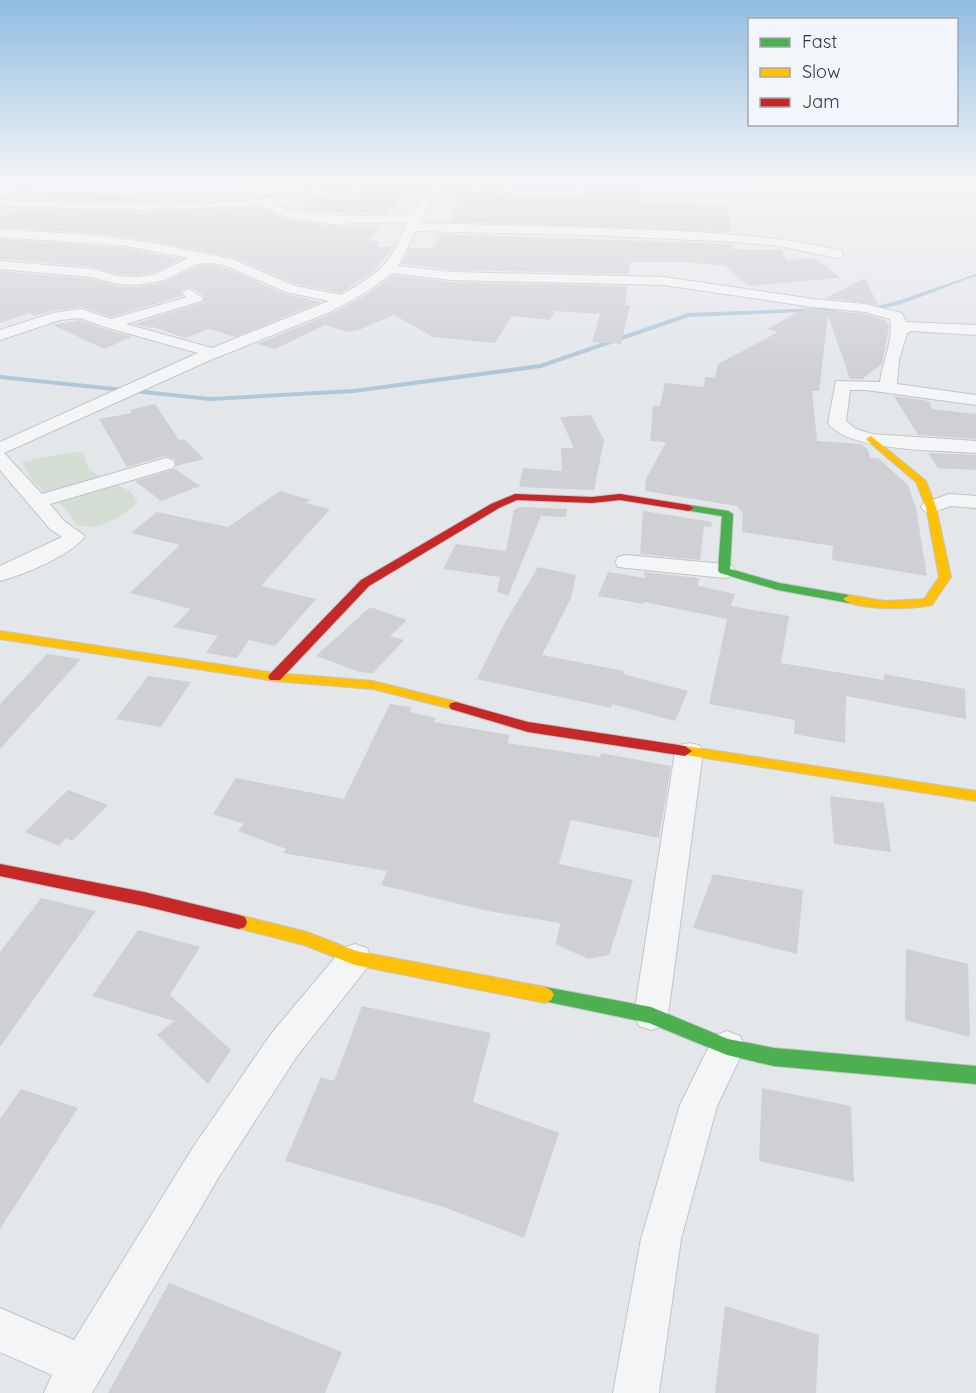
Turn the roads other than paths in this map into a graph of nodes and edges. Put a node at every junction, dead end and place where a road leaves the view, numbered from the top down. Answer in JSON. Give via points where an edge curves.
{"nodes":[{"id":1,"x":120,"y":242,"type":"edge"},
{"id":2,"x":406,"y":242,"type":"edge"},
{"id":3,"x":779,"y":242,"type":"edge"},
{"id":4,"x":837,"y":254,"type":"dead end"},
{"id":5,"x":202,"y":258,"type":"junction"},
{"id":6,"x":0,"y":265,"type":"edge"},
{"id":7,"x":388,"y":269,"type":"junction"},
{"id":8,"x":189,"y":293,"type":"dead end"},
{"id":9,"x":343,"y":300,"type":"junction"},
{"id":10,"x":110,"y":324,"type":"junction"},
{"id":11,"x":976,"y":330,"type":"edge"},
{"id":12,"x":900,"y":331,"type":"junction"},
{"id":13,"x":0,"y":335,"type":"edge"},
{"id":14,"x":214,"y":353,"type":"junction"},
{"id":15,"x":888,"y":388,"type":"junction"},
{"id":16,"x":976,"y":400,"type":"edge"},
{"id":17,"x":871,"y":439,"type":"junction"},
{"id":18,"x":976,"y":447,"type":"edge"},
{"id":19,"x":0,"y":449,"type":"edge"},
{"id":20,"x":0,"y":458,"type":"edge"},
{"id":21,"x":166,"y":464,"type":"dead end"},
{"id":22,"x":37,"y":502,"type":"junction"},
{"id":23,"x":976,"y":502,"type":"edge"},
{"id":24,"x":932,"y":507,"type":"junction"},
{"id":25,"x":626,"y":562,"type":"dead end"},
{"id":26,"x":724,"y":571,"type":"junction"},
{"id":27,"x":0,"y":574,"type":"edge"},
{"id":28,"x":0,"y":635,"type":"edge"},
{"id":29,"x":275,"y":677,"type":"junction"},
{"id":30,"x":689,"y":752,"type":"junction"},
{"id":31,"x":976,"y":796,"type":"edge"},
{"id":32,"x":0,"y":870,"type":"edge"},
{"id":33,"x":355,"y":958,"type":"junction"},
{"id":34,"x":651,"y":1015,"type":"junction"},
{"id":35,"x":727,"y":1047,"type":"junction"},
{"id":36,"x":976,"y":1075,"type":"edge"},
{"id":37,"x":0,"y":1330,"type":"edge"},
{"id":38,"x":75,"y":1379,"type":"edge"},
{"id":39,"x":636,"y":1393,"type":"edge"}],
"edges":[{"from":1,"to":5,"type":"street"},
{"from":2,"to":7,"type":"street"},
{"from":3,"to":4,"type":"street"},
{"from":5,"to":6,"type":"street","via":[[160,277],[137,281]]},
{"from":5,"to":9,"type":"street","via":[[227,262],[291,289]]},
{"from":7,"to":9,"type":"street"},
{"from":7,"to":12,"type":"street","via":[[451,276],[664,282],[865,308],[897,316]]},
{"from":8,"to":10,"type":"street","via":[[196,297]]},
{"from":9,"to":14,"type":"street"},
{"from":10,"to":13,"type":"street","via":[[71,313]]},
{"from":10,"to":14,"type":"street"},
{"from":11,"to":12,"type":"street","via":[[909,326]]},
{"from":12,"to":15,"type":"street"},
{"from":14,"to":19,"type":"street"},
{"from":15,"to":16,"type":"street"},
{"from":15,"to":17,"type":"street","via":[[842,385],[837,423],[850,433]]},
{"from":17,"to":18,"type":"street"},
{"from":17,"to":24,"type":"street","via":[[921,481]]},
{"from":20,"to":22,"type":"street"},
{"from":21,"to":22,"type":"street"},
{"from":22,"to":27,"type":"street","via":[[57,525],[75,536],[34,561]]},
{"from":23,"to":24,"type":"street","via":[[949,500]]},
{"from":24,"to":26,"type":"street","via":[[945,577],[928,602],[885,604]]},
{"from":25,"to":26,"type":"street"},
{"from":26,"to":29,"type":"street","via":[[728,514],[620,497],[515,497],[365,583]]},
{"from":28,"to":29,"type":"street"},
{"from":29,"to":30,"type":"street","via":[[373,685],[528,727]]},
{"from":30,"to":31,"type":"street"},
{"from":30,"to":34,"type":"street"},
{"from":32,"to":33,"type":"street","via":[[144,899],[307,939]]},
{"from":33,"to":34,"type":"street"},
{"from":33,"to":38,"type":"street","via":[[278,1054],[206,1162]]},
{"from":34,"to":35,"type":"street"},
{"from":35,"to":36,"type":"street","via":[[774,1057]]},
{"from":35,"to":39,"type":"street","via":[[699,1105],[661,1239]]},
{"from":37,"to":38,"type":"street"}]}
